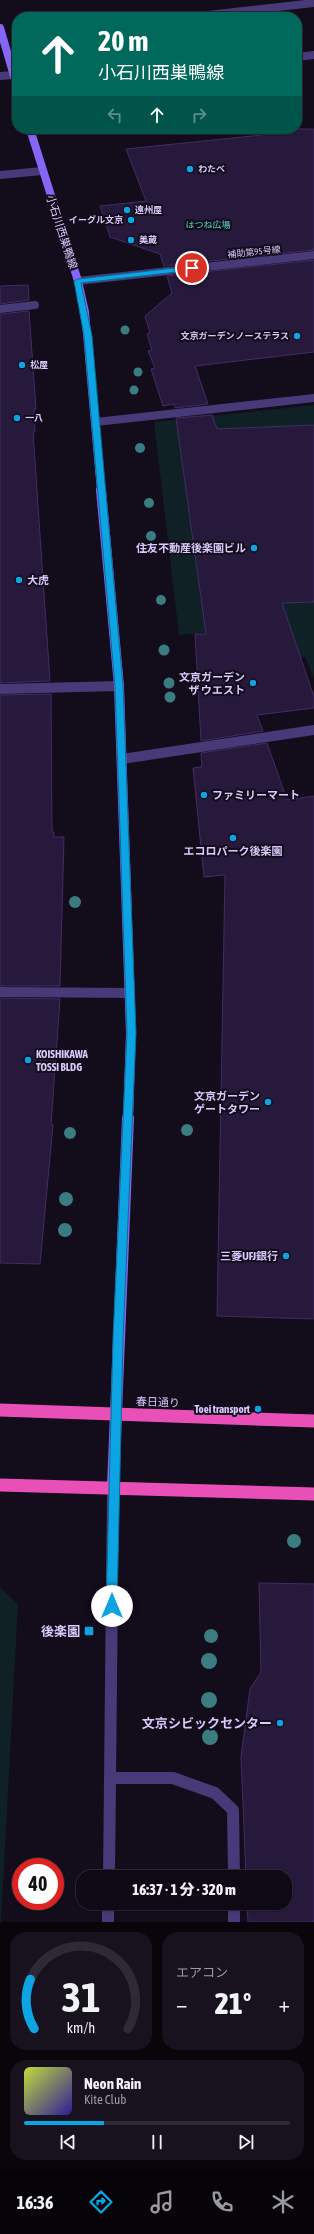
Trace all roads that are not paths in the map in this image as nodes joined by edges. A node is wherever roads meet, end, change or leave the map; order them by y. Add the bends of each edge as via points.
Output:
1 (314, 3) edge
2 (234, 12) edge
3 (0, 28) edge
4 (314, 55) edge
5 (302, 56) edge
6 (12, 67) edge
7 (12, 74) edge
8 (0, 76) edge
9 (31, 134) edge
10 (42, 171) junction
11 (0, 175) edge
12 (314, 255) edge
13 (78, 281) junction
14 (35, 305) dead end
15 (0, 309) edge
16 (314, 398) edge
17 (96, 422) junction
18 (119, 686) junction
19 (0, 689) edge
20 (314, 730) edge
21 (122, 759) junction
22 (0, 992) edge
23 (130, 993) junction
24 (0, 1410) edge
25 (115, 1414) junction
26 (314, 1421) edge
27 (0, 1485) edge
28 (113, 1487) junction
29 (314, 1494) edge
30 (111, 1778) junction
31 (109, 1870) edge
32 (234, 1870) edge
33 (108, 1910) edge
34 (234, 1910) edge
35 (108, 1922) edge
36 (234, 1922) edge

1 - 2 street
3 - 6 main road
4 - 5 street
7 - 8 street
9 - 10 main road, 小石川西巣鴨線
10 - 11 street
10 - 13 main road, 小石川西巣鴨線
12 - 13 street, 補助第95号線
13 - 17 main road, 小石川西巣鴨線 via 85,312
14 - 15 street
16 - 17 street
17 - 18 main road, 小石川西巣鴨線
18 - 19 street
18 - 21 main road, 小石川西巣鴨線
20 - 21 street
21 - 23 main road, 小石川西巣鴨線
22 - 23 street
23 - 25 main road, 小石川西巣鴨線 via 131,1033
24 - 25 highway, 春日通り
25 - 26 highway, 春日通り
25 - 28 main road, 小石川西巣鴨線
27 - 28 highway
28 - 29 highway
28 - 30 street
30 - 31 street
30 - 32 street via 173,1778 215,1793 233,1810
33 - 35 street
34 - 36 street

